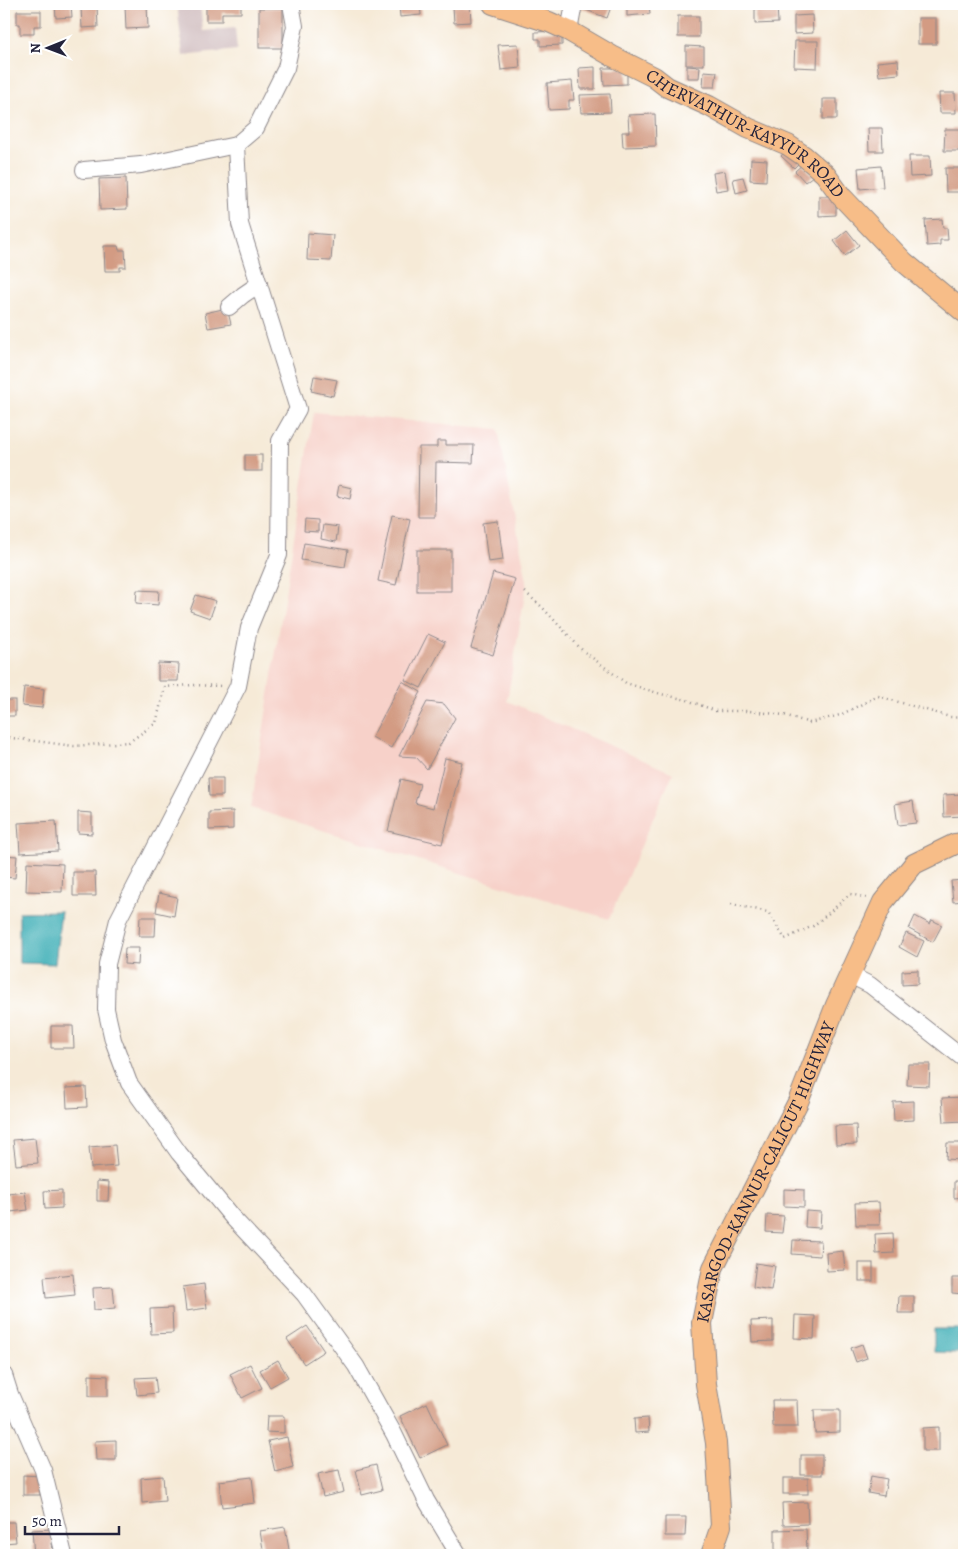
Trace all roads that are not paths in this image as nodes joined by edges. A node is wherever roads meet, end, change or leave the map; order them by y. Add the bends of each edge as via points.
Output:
1 (291, 4) edge
2 (493, 4) edge
3 (574, 4) edge
4 (569, 31) junction
5 (236, 145) junction
6 (84, 170) dead end
7 (259, 284) junction
8 (229, 307) dead end
9 (964, 312) edge
10 (964, 843) edge
11 (850, 975) junction
12 (964, 1059) edge
13 (4, 1374) edge
14 (64, 1555) edge
15 (459, 1555) edge
16 (711, 1555) edge

1 - 5 street via 295,26 286,68 256,128
2 - 4 main road, CHERVATHUR-KAYYUR ROAD
3 - 4 street
4 - 9 main road, CHERVATHUR-KAYYUR ROAD via 667,87 788,145 804,156 825,174 904,262
5 - 6 street via 141,165
5 - 7 street via 240,224
7 - 8 street
7 - 15 street via 298,409 280,441 279,555 249,628 238,686 118,920 107,964 106,1009 113,1040 129,1083 179,1154 304,1294 356,1366 426,1500
10 - 11 main road, KASARGOD-KANNUR-CALICUT HIGHWAY via 955,844 914,864 883,902
11 - 12 street via 870,985
11 - 16 main road, KASARGOD-KANNUR-CALICUT HIGHWAY via 798,1102 714,1268 702,1323 706,1384 716,1443 721,1526
13 - 14 street via 43,1470

